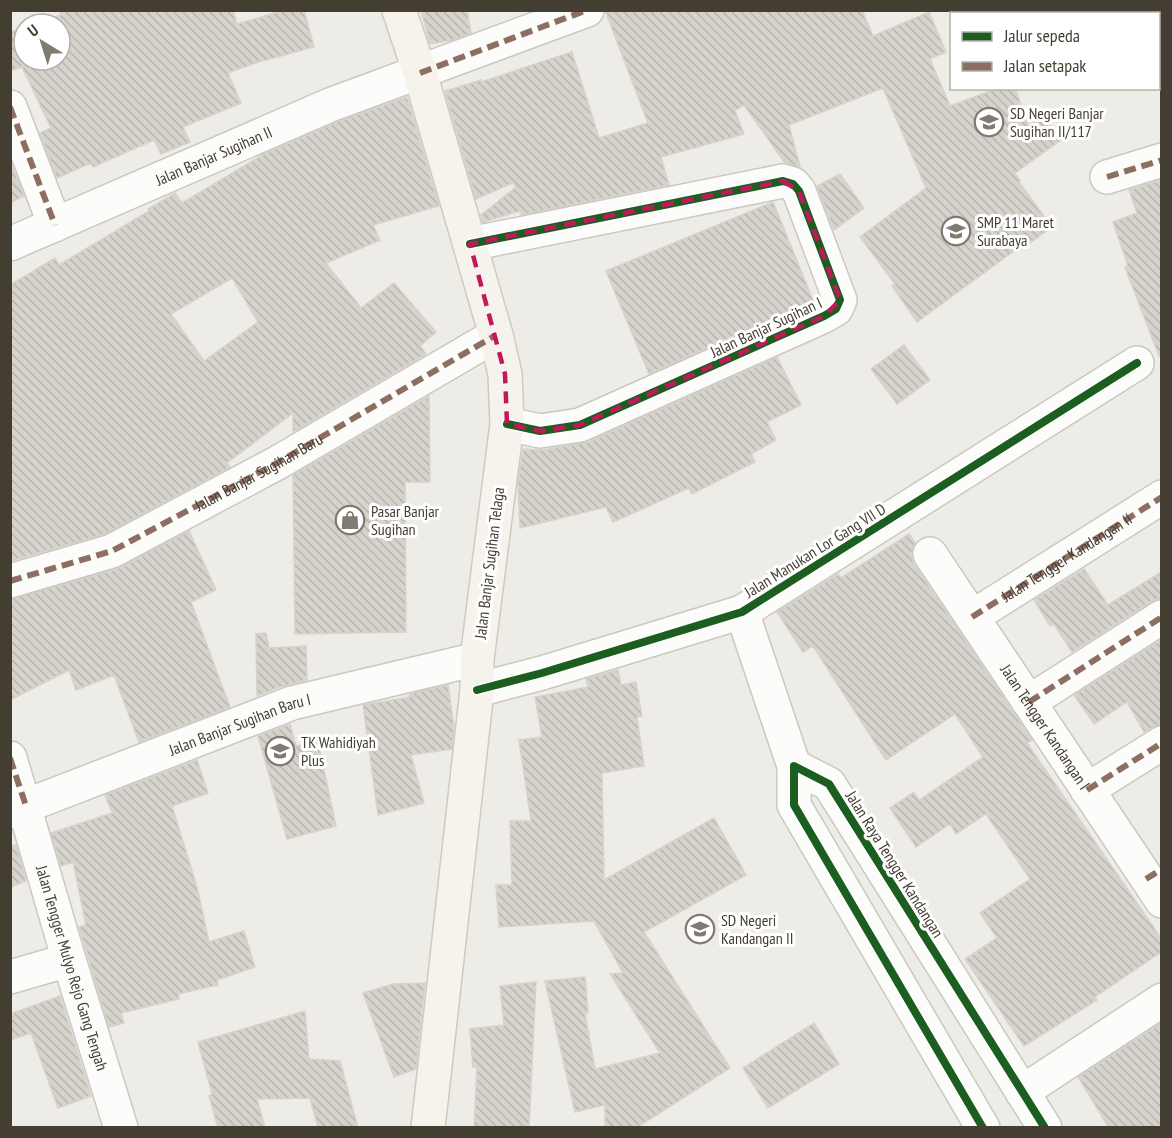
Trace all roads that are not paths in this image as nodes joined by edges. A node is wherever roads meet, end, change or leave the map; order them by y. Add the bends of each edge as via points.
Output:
1 (399, 10) edge
2 (587, 10) edge
3 (420, 73) junction
4 (10, 107) edge
5 (1161, 160) edge
6 (1107, 177) dead end
7 (55, 225) junction
8 (10, 244) edge
9 (470, 244) junction
10 (496, 335) junction
11 (1137, 363) dead end
12 (507, 424) junction
13 (1161, 497) edge
14 (930, 554) dead end
15 (10, 581) edge
16 (742, 612) junction
17 (972, 617) junction
18 (1161, 617) edge
19 (477, 675) junction
20 (1029, 702) junction
21 (1161, 744) edge
22 (10, 758) edge
23 (794, 766) junction
24 (1087, 790) junction
25 (18, 809) edge
26 (1156, 883) edge
27 (69, 960) junction
28 (10, 977) edge
29 (956, 987) junction
30 (1161, 1000) edge
31 (915, 1015) junction
32 (1022, 1092) junction
33 (121, 1128) edge
34 (428, 1128) edge
35 (983, 1128) edge
36 (1045, 1128) edge

1 - 3 main road, Jalan Banjar Sugihan Telaga
2 - 3 street
3 - 7 street, Jalan Banjar Sugihan II via 330,105
3 - 9 main road, Jalan Banjar Sugihan Telaga
4 - 7 street
5 - 6 street
7 - 8 street, Jalan Banjar Sugihan II
9 - 10 main road, Jalan Banjar Sugihan Telaga
9 - 12 street, Jalan Banjar Sugihan I via 783,181 793,184 799,192 840,300 836,309 824,316 580,425 540,431
10 - 12 main road, Jalan Banjar Sugihan Telaga via 505,374
10 - 15 street, Jalan Banjar Sugihan Baru via 277,463 112,551
11 - 16 street, Jalan Manukan Lor Gang VII D
12 - 19 main road, Jalan Banjar Sugihan Telaga
13 - 17 street, Jalan Tengger Kandangan II
14 - 17 street, Jalan Tengger Kandangan I
16 - 19 street, Jalan Manukan Lor Gang VII D via 542,673
16 - 23 street
17 - 20 street, Jalan Tengger Kandangan I
18 - 20 street
19 - 25 street, Jalan Banjar Sugihan Baru I via 292,703
19 - 34 main road, Jalan Banjar Sugihan Telaga
20 - 24 street, Jalan Tengger Kandangan I
21 - 24 street
22 - 25 street, Jalan Tengger Mulyo Rejo Gang Tengah
23 - 29 street, Jalan Raya Tengger Kandangan via 829,784
23 - 31 street via 794,805
24 - 26 street, Jalan Tengger Kandangan I
25 - 27 street, Jalan Tengger Mulyo Rejo Gang Tengah
27 - 28 street
27 - 33 street, Jalan Tengger Mulyo Rejo Gang Tengah
29 - 31 street
29 - 32 street, Jalan Raya Tengger Kandangan
30 - 32 street
31 - 35 street
32 - 36 street, Jalan Raya Tengger Kandangan

